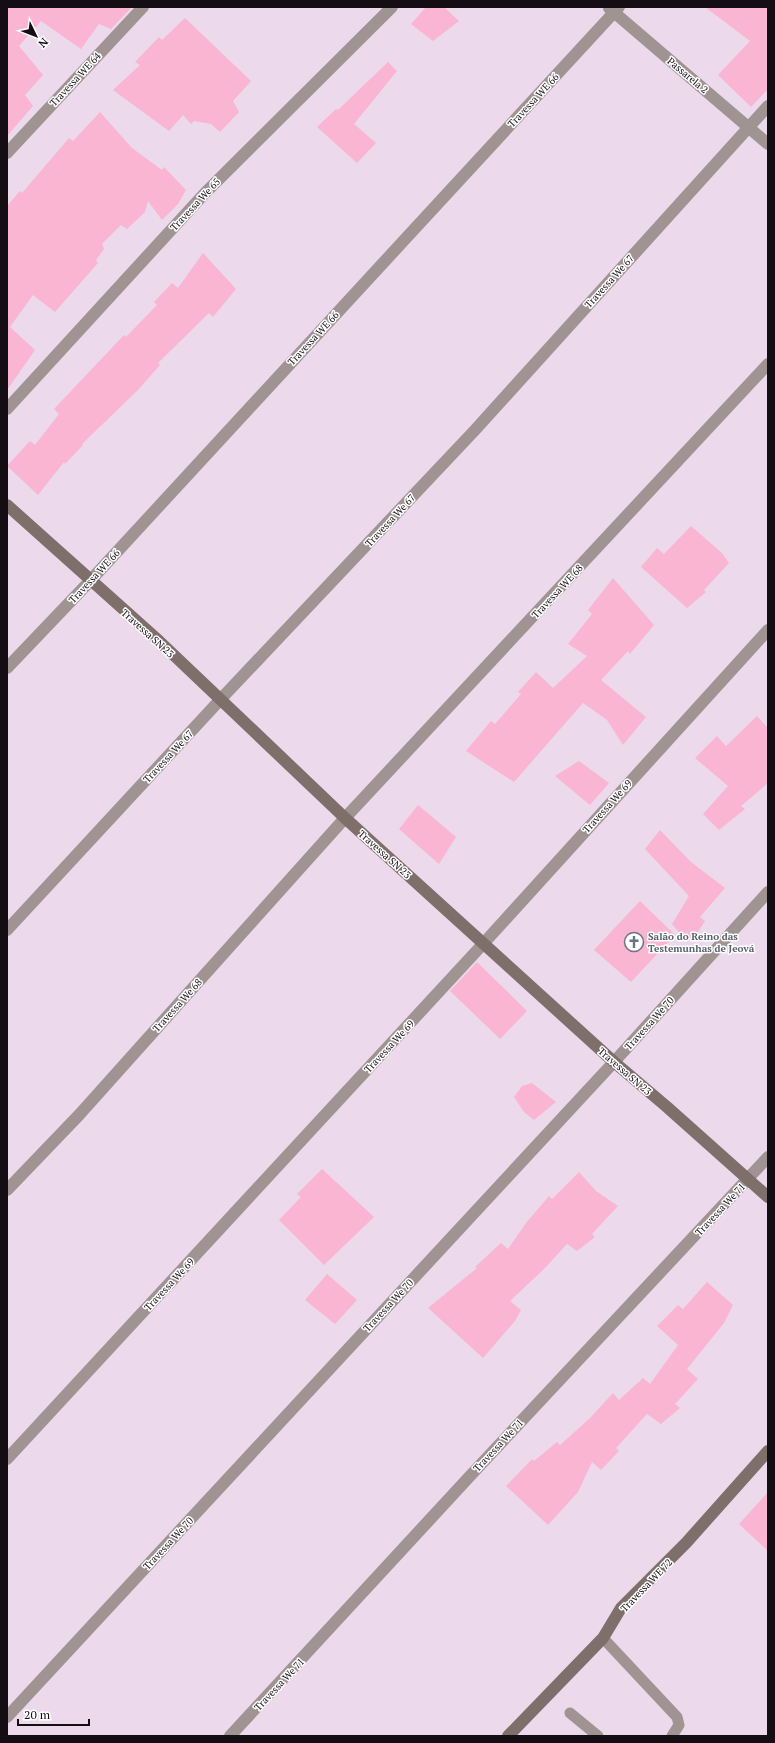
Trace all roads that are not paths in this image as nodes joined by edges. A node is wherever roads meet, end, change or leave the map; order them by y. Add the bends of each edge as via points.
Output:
1 (143, 7) edge
2 (392, 7) edge
3 (614, 9) edge
4 (768, 106) edge
5 (749, 126) junction
6 (768, 144) edge
7 (7, 153) edge
8 (768, 364) edge
9 (7, 409) edge
10 (7, 505) edge
11 (90, 581) junction
12 (768, 630) edge
13 (7, 668) edge
14 (219, 701) junction
15 (345, 818) junction
16 (768, 892) edge
17 (7, 930) edge
18 (483, 944) junction
19 (614, 1062) junction
20 (768, 1157) edge
21 (748, 1178) junction
22 (7, 1190) edge
23 (768, 1197) edge
24 (768, 1451) edge
25 (7, 1459) edge
26 (603, 1638) junction
27 (570, 1713) dead end
28 (7, 1717) edge
29 (230, 1736) edge
30 (508, 1736) edge
31 (598, 1736) edge
32 (672, 1736) edge

1 - 7 street, Travessa WE 64
2 - 9 street, Travessa We 65 via 205,193
3 - 5 street, Passarela 2
3 - 11 street, Travessa WE 66
4 - 5 street, Travessa We 67
5 - 6 street, Passarela 2
5 - 14 street, Travessa We 67 via 475,430
8 - 15 street, Travessa WE 68
10 - 11 main road, Travessa SN 23
11 - 13 street, Travessa WE 66
11 - 14 main road, Travessa SN 23 via 159,641
12 - 18 street, Travessa We 69
14 - 15 main road, Travessa SN 23 via 260,736
14 - 17 street, Travessa We 67
15 - 18 main road, Travessa SN 23
15 - 22 street, Travessa We 68 via 79,1115
16 - 19 street, Travessa We 70
18 - 19 main road, Travessa SN 23
18 - 25 street, Travessa We 69
19 - 21 main road, Travessa SN 23
19 - 28 street, Travessa We 70
20 - 21 street, Travessa We 71
21 - 23 main road, Travessa SN 23
21 - 29 street, Travessa We 71
24 - 26 main road, Travessa WE 72 via 686,1543 621,1608
26 - 30 main road, Travessa WE 72
26 - 32 lane via 677,1717 678,1725
27 - 31 lane

